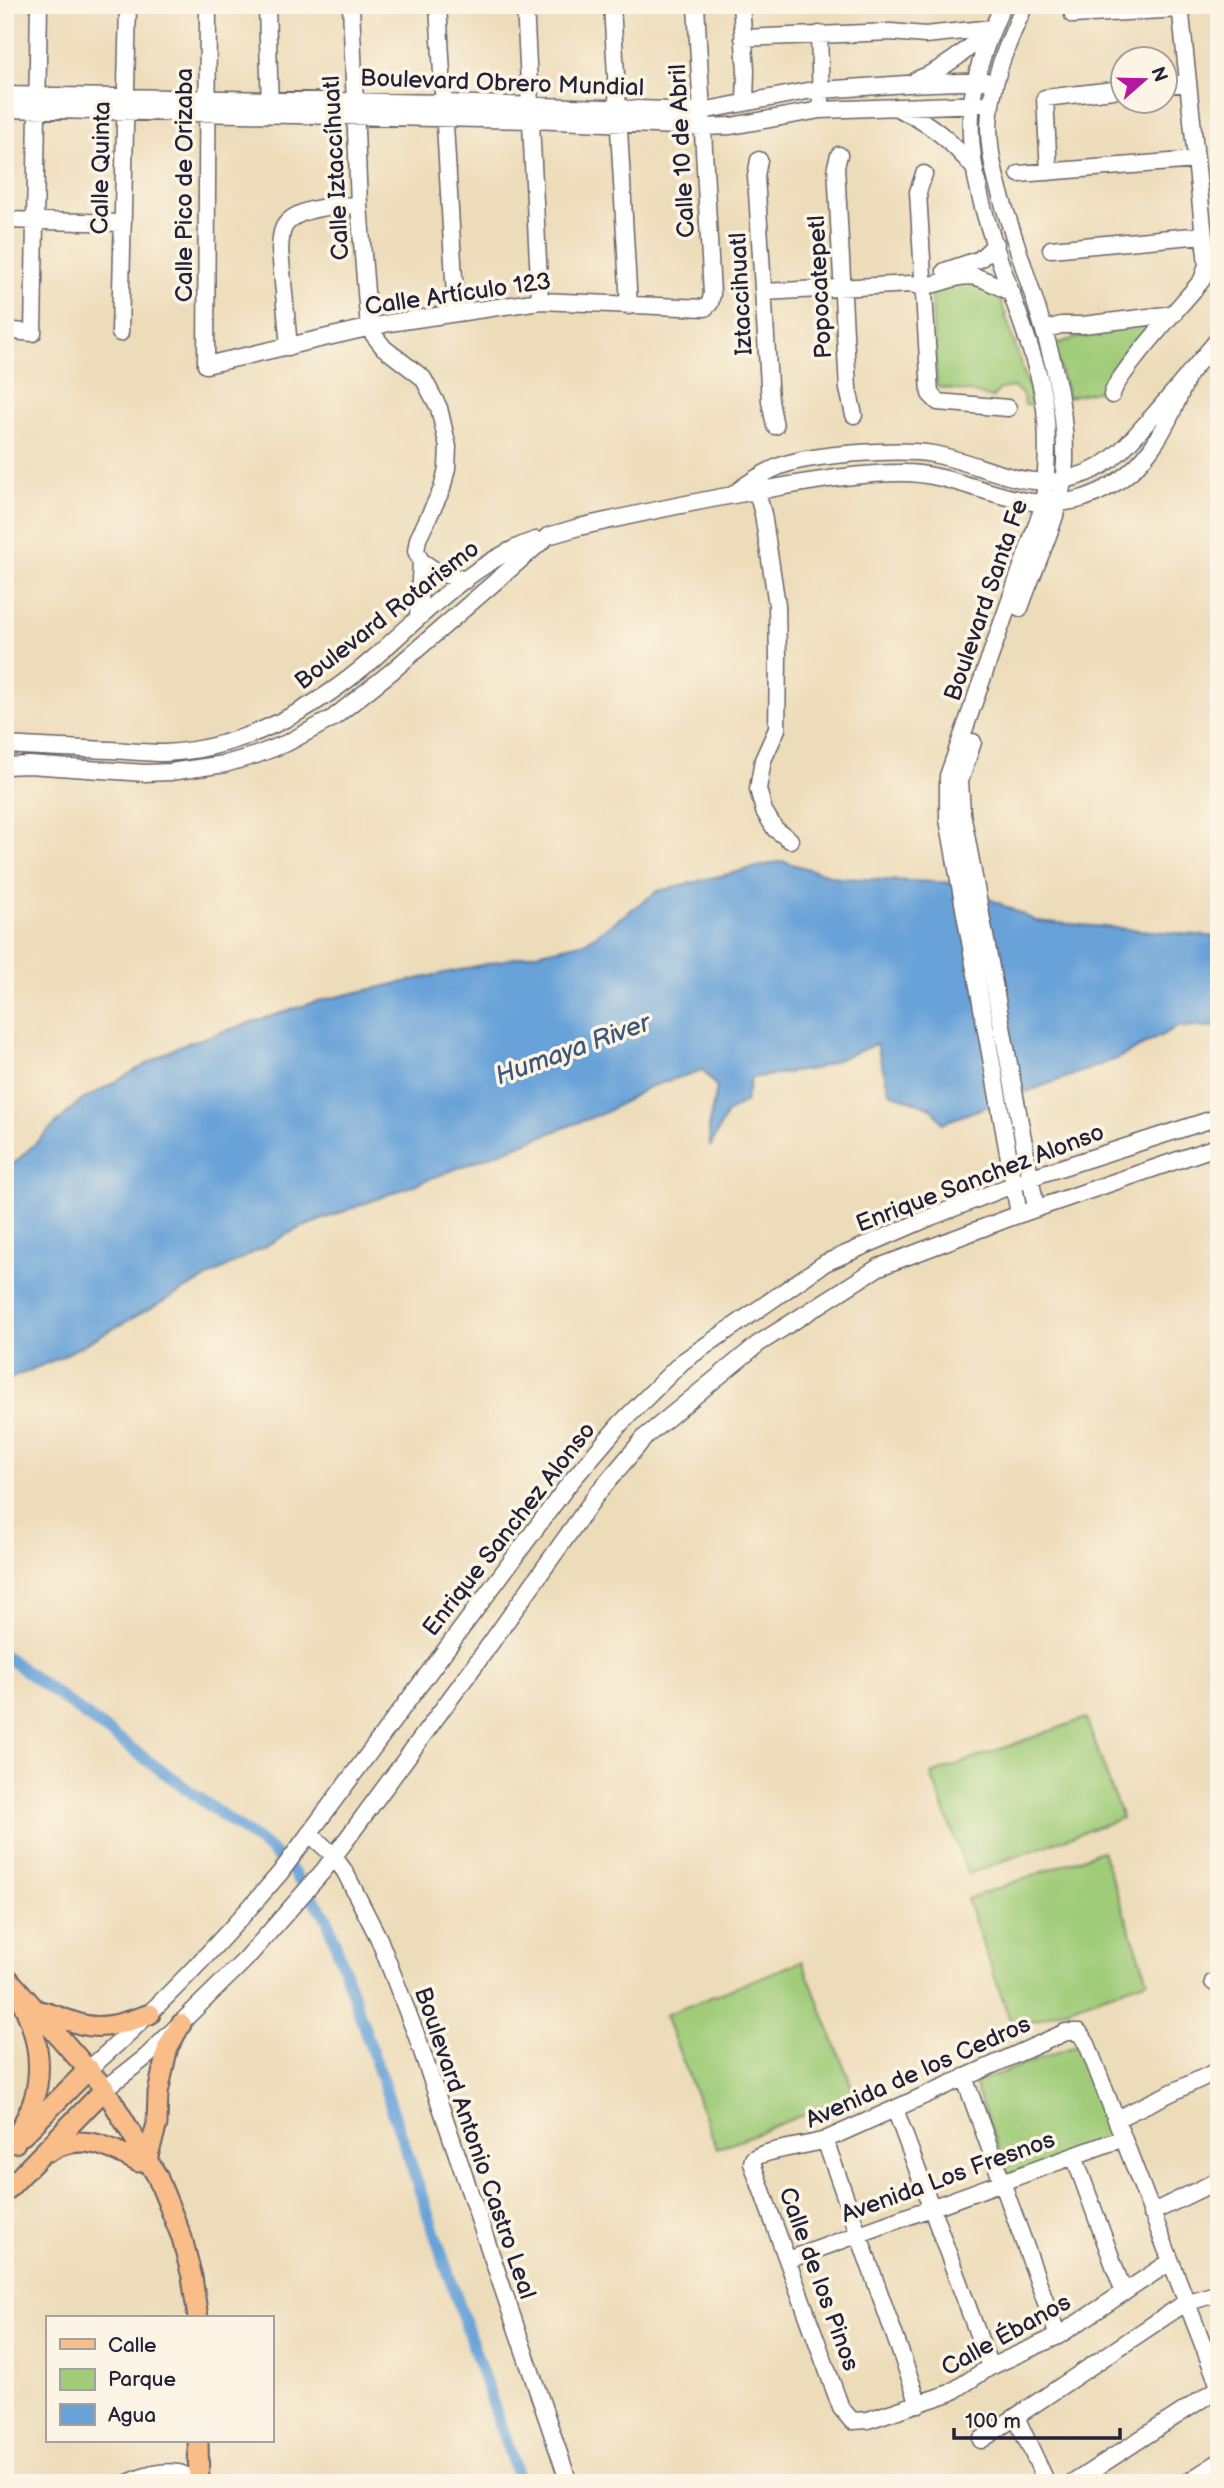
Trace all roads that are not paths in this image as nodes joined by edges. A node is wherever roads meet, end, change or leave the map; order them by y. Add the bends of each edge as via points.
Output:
1 (39, 5) edge
2 (128, 5) edge
3 (208, 5) edge
4 (267, 5) edge
5 (352, 5) edge
6 (438, 5) edge
7 (525, 5) edge
8 (612, 5) edge
9 (696, 5) edge
10 (741, 5) edge
11 (1003, 5) edge
12 (1025, 5) edge
13 (1180, 7) edge
14 (1073, 15) dead end
15 (992, 28) junction
16 (819, 34) junction
17 (743, 38) junction
18 (995, 81) junction
19 (976, 82) junction
20 (907, 83) junction
21 (1188, 83) junction
22 (1178, 84) edge
23 (822, 91) junction
24 (1108, 91) edge
25 (5, 95) edge
26 (37, 103) junction
27 (745, 103) junction
28 (125, 104) junction
29 (972, 104) junction
30 (991, 104) junction
31 (207, 106) junction
32 (895, 107) junction
33 (270, 108) junction
34 (5, 109) edge
35 (355, 109) junction
36 (820, 110) junction
37 (444, 111) junction
38 (531, 113) junction
39 (618, 116) junction
40 (703, 119) junction
41 (839, 155) dead end
42 (759, 160) dead end
43 (1196, 160) junction
44 (975, 169) junction
45 (1049, 172) junction
46 (925, 174) dead end
47 (1019, 174) dead end
48 (359, 205) junction
49 (5, 220) edge
50 (35, 220) junction
51 (123, 223) junction
52 (1011, 228) junction
53 (1203, 235) junction
54 (993, 237) junction
55 (1051, 249) dead end
56 (967, 270) junction
57 (919, 283) junction
58 (844, 288) junction
59 (764, 292) junction
60 (1012, 293) junction
61 (712, 294) joint
62 (540, 300) junction
63 (629, 306) junction
64 (456, 313) junction
65 (1174, 314) junction
66 (369, 329) junction
67 (5, 330) edge
68 (120, 333) dead end
69 (1046, 336) junction
70 (1219, 338) edge
71 (289, 347) junction
72 (1030, 348) junction
73 (206, 365) joint
74 (1189, 373) junction
75 (1112, 395) dead end
76 (1008, 408) dead end
77 (854, 415) dead end
78 (775, 426) dead end
79 (1063, 480) junction
80 (1046, 482) junction
81 (755, 485) junction
82 (1052, 504) junction
83 (548, 536) junction
84 (421, 561) junction
85 (466, 580) junction
86 (418, 618) junction
87 (5, 745) edge
88 (5, 766) edge
89 (790, 840) dead end
90 (1219, 1117) edge
91 (1219, 1146) edge
92 (1086, 1160) junction
93 (1022, 1169) junction
94 (1013, 1185) junction
95 (1096, 1188) junction
96 (1036, 1208) junction
97 (1019, 1214) junction
98 (306, 1840) junction
99 (333, 1855) junction
100 (5, 1975) edge
101 (5, 1981) edge
102 (28, 2005) junction
103 (150, 2014) junction
104 (181, 2024) junction
105 (1219, 2070) edge
106 (86, 2073) junction
107 (964, 2077) junction
108 (101, 2093) junction
109 (895, 2109) junction
110 (1115, 2119) junction
111 (1123, 2138) junction
112 (825, 2140) junction
113 (10, 2148) edge
114 (761, 2154) joint
115 (1074, 2156) junction
116 (37, 2159) junction
117 (143, 2160) junction
118 (1219, 2180) edge
119 (1002, 2181) junction
120 (5, 2192) edge
121 (931, 2207) junction
122 (1151, 2213) junction
123 (859, 2233) junction
124 (788, 2260) junction
125 (1170, 2262) junction
126 (1124, 2293) junction
127 (1219, 2293) edge
128 (1185, 2303) junction
129 (189, 2316) edge
130 (198, 2316) edge
131 (1058, 2336) junction
132 (990, 2367) junction
133 (1219, 2387) edge
134 (919, 2404) junction
135 (1016, 2417) junction
136 (852, 2421) joint
137 (981, 2440) dead end
138 (198, 2442) edge
139 (208, 2442) edge
140 (204, 2462) junction
141 (1219, 2462) edge
142 (179, 2473) junction
143 (128, 2483) edge
144 (199, 2483) edge
145 (209, 2483) edge
146 (569, 2483) edge
147 (1047, 2483) edge
148 (1073, 2483) edge
149 (1186, 2483) edge

1 - 26 street
2 - 28 street, Calle Quinta
3 - 31 street, Calle Pico de Orizaba
4 - 33 street
5 - 35 street, Calle Iztaccíhuatl
6 - 37 street
7 - 38 street
8 - 39 street
9 - 40 street, Calle 10 de Abril
10 - 17 street
11 - 15 street, Boulevard Santa Fe
12 - 18 street, Boulevard Santa Fe
13 - 14 street
13 - 21 street
15 - 16 street via 925,35
15 - 19 street, Boulevard Santa Fe
15 - 20 street via 933,73
16 - 17 street
16 - 23 street
17 - 27 street
18 - 19 street, Boulevard Obrero Mundial
18 - 30 street, Boulevard Santa Fe
19 - 20 street, Boulevard Obrero Mundial
19 - 29 street, Boulevard Santa Fe
20 - 23 street, Boulevard Obrero Mundial
21 - 22 street
21 - 43 street
23 - 27 street, Boulevard Obrero Mundial
23 - 36 street
24 - 45 street via 1045,98
25 - 26 street, Boulevard Obrero Mundial
26 - 28 street, Boulevard Obrero Mundial
26 - 34 street, Boulevard Obrero Mundial
26 - 50 street
27 - 40 street, Boulevard Obrero Mundial
28 - 31 street, Boulevard Obrero Mundial
28 - 51 street, Calle Quinta
29 - 30 street, Boulevard Obrero Mundial
29 - 32 street, Boulevard Obrero Mundial
29 - 44 street, Boulevard Santa Fe
30 - 52 street, Boulevard Santa Fe via 991,161
31 - 33 street, Boulevard Obrero Mundial
31 - 73 street, Calle Pico de Orizaba
32 - 36 street, Boulevard Obrero Mundial
32 - 44 street via 938,130
33 - 35 street, Boulevard Obrero Mundial
35 - 37 street, Boulevard Obrero Mundial
35 - 48 street, Calle Iztaccíhuatl
36 - 40 street, Boulevard Obrero Mundial via 731,126
37 - 38 street, Boulevard Obrero Mundial
37 - 64 street
38 - 39 street, Boulevard Obrero Mundial
38 - 62 street
39 - 40 street, Boulevard Obrero Mundial
39 - 63 street
40 - 61 street, Calle 10 de Abril
41 - 58 street, Popocatepetl
42 - 59 street, Iztaccihuatl via 756,176
43 - 45 street
43 - 53 street
44 - 54 street, Boulevard Santa Fe
45 - 47 street
46 - 57 street via 918,192
48 - 66 street, Calle Iztaccíhuatl
48 - 71 street via 318,209 285,225 280,250
49 - 50 street
50 - 51 street
50 - 67 street via 33,333
51 - 68 street, Calle Quinta
52 - 54 street
52 - 69 street, Boulevard Santa Fe
53 - 55 street
53 - 65 street via 1207,265 1202,280
54 - 56 street
54 - 60 street, Boulevard Santa Fe
56 - 57 street via 957,279
56 - 60 street
57 - 58 street
57 - 76 street via 933,399
58 - 59 street
58 - 77 street, Popocatepetl via 848,389
59 - 78 street, Iztaccihuatl
60 - 72 street, Boulevard Santa Fe
61 - 63 street, Calle Artículo 123 via 705,307
62 - 63 street, Calle Artículo 123
62 - 64 street, Calle Artículo 123
64 - 66 street, Calle Artículo 123
65 - 69 street via 1083,325 1064,336
65 - 75 street via 1113,387
66 - 71 street, Calle Artículo 123
66 - 84 street via 384,348 423,378 445,426 447,468 418,539 416,551
69 - 72 street
69 - 79 street, Boulevard Santa Fe via 1063,406
70 - 74 street
71 - 73 street, Calle Artículo 123
72 - 80 street, Boulevard Santa Fe via 1043,399
74 - 79 street via 1112,459
74 - 82 street via 1158,442 1128,475 1094,494
79 - 80 street
79 - 82 street, Boulevard Santa Fe
80 - 81 street via 1018,480 929,454 882,452 783,465
80 - 82 street, Boulevard Santa Fe
81 - 82 street via 907,473 947,479 1001,497
81 - 83 street, Boulevard Rotarismo
81 - 89 street via 777,605 778,659 777,729 763,760 758,789 775,829
82 - 93 street, Boulevard Santa Fe via 960,781 981,961
83 - 85 street, Boulevard Rotarismo via 502,554
83 - 88 street via 435,636 332,718 287,743 225,764 170,772
84 - 85 street via 439,573
84 - 86 street
85 - 86 street, Boulevard Rotarismo
86 - 87 street, Boulevard Rotarismo via 315,703 242,737 164,752
90 - 92 street, Enrique Sanchez Alonso
91 - 95 street, Enrique Sanchez Alonso
92 - 93 street, Enrique Sanchez Alonso
92 - 95 street
93 - 94 street, Enrique Sanchez Alonso
93 - 96 street, Boulevard Santa Fe
94 - 97 street
94 - 98 street, Enrique Sanchez Alonso via 825,1263 682,1362 568,1485
95 - 96 street, Enrique Sanchez Alonso
96 - 97 street, Enrique Sanchez Alonso
97 - 99 street, Enrique Sanchez Alonso via 879,1267 758,1344 646,1436 597,1494
98 - 99 street, Boulevard Antonio Castro Leal
98 - 103 street, Enrique Sanchez Alonso via 243,1916
99 - 104 street, Enrique Sanchez Alonso via 245,1960
99 - 146 street, Boulevard Antonio Castro Leal via 369,1915 411,2022
100 - 102 main road
101 - 102 main road
102 - 103 main road via 85,2025 115,2025
102 - 106 main road
102 - 113 main road via 39,2071 33,2103
103 - 106 street, Enrique Sanchez Alonso
104 - 108 street, Enrique Sanchez Alonso
104 - 117 main road via 164,2060 157,2124
105 - 110 street
106 - 108 main road
106 - 113 main road
107 - 109 street, Avenida de los Cedros
107 - 110 street, Avenida de los Cedros via 1066,2032 1079,2032
107 - 119 street
108 - 116 main road
108 - 117 main road
109 - 112 street, Avenida de los Cedros
109 - 121 street
110 - 111 street
111 - 115 street, Avenida Los Fresnos
111 - 122 street
112 - 114 street, Avenida de los Cedros
112 - 123 street
114 - 124 street, Calle de los Pinos via 752,2163
115 - 119 street, Avenida Los Fresnos
115 - 126 street
116 - 117 main road via 58,2146 84,2141
116 - 120 main road
117 - 129 main road via 166,2221
117 - 130 main road via 167,2198 182,2238
118 - 122 street
119 - 121 street, Avenida Los Fresnos
119 - 131 street
121 - 123 street, Avenida Los Fresnos
121 - 132 street
122 - 125 street
123 - 124 street, Avenida Los Fresnos
123 - 134 street
124 - 136 street, Calle de los Pinos via 841,2408
125 - 126 street, Calle Ébanos
125 - 128 street
126 - 131 street, Calle Ébanos
127 - 128 street
128 - 133 street
128 - 135 street
131 - 132 street, Calle Ébanos
132 - 134 street, Calle Ébanos via 950,2393
133 - 148 street
134 - 136 street, Calle Ébanos
135 - 137 street
135 - 147 street
138 - 140 main road
139 - 140 main road
140 - 142 street
140 - 144 main road
140 - 145 main road
141 - 149 street
142 - 143 street via 154,2474
142 - 144 street

